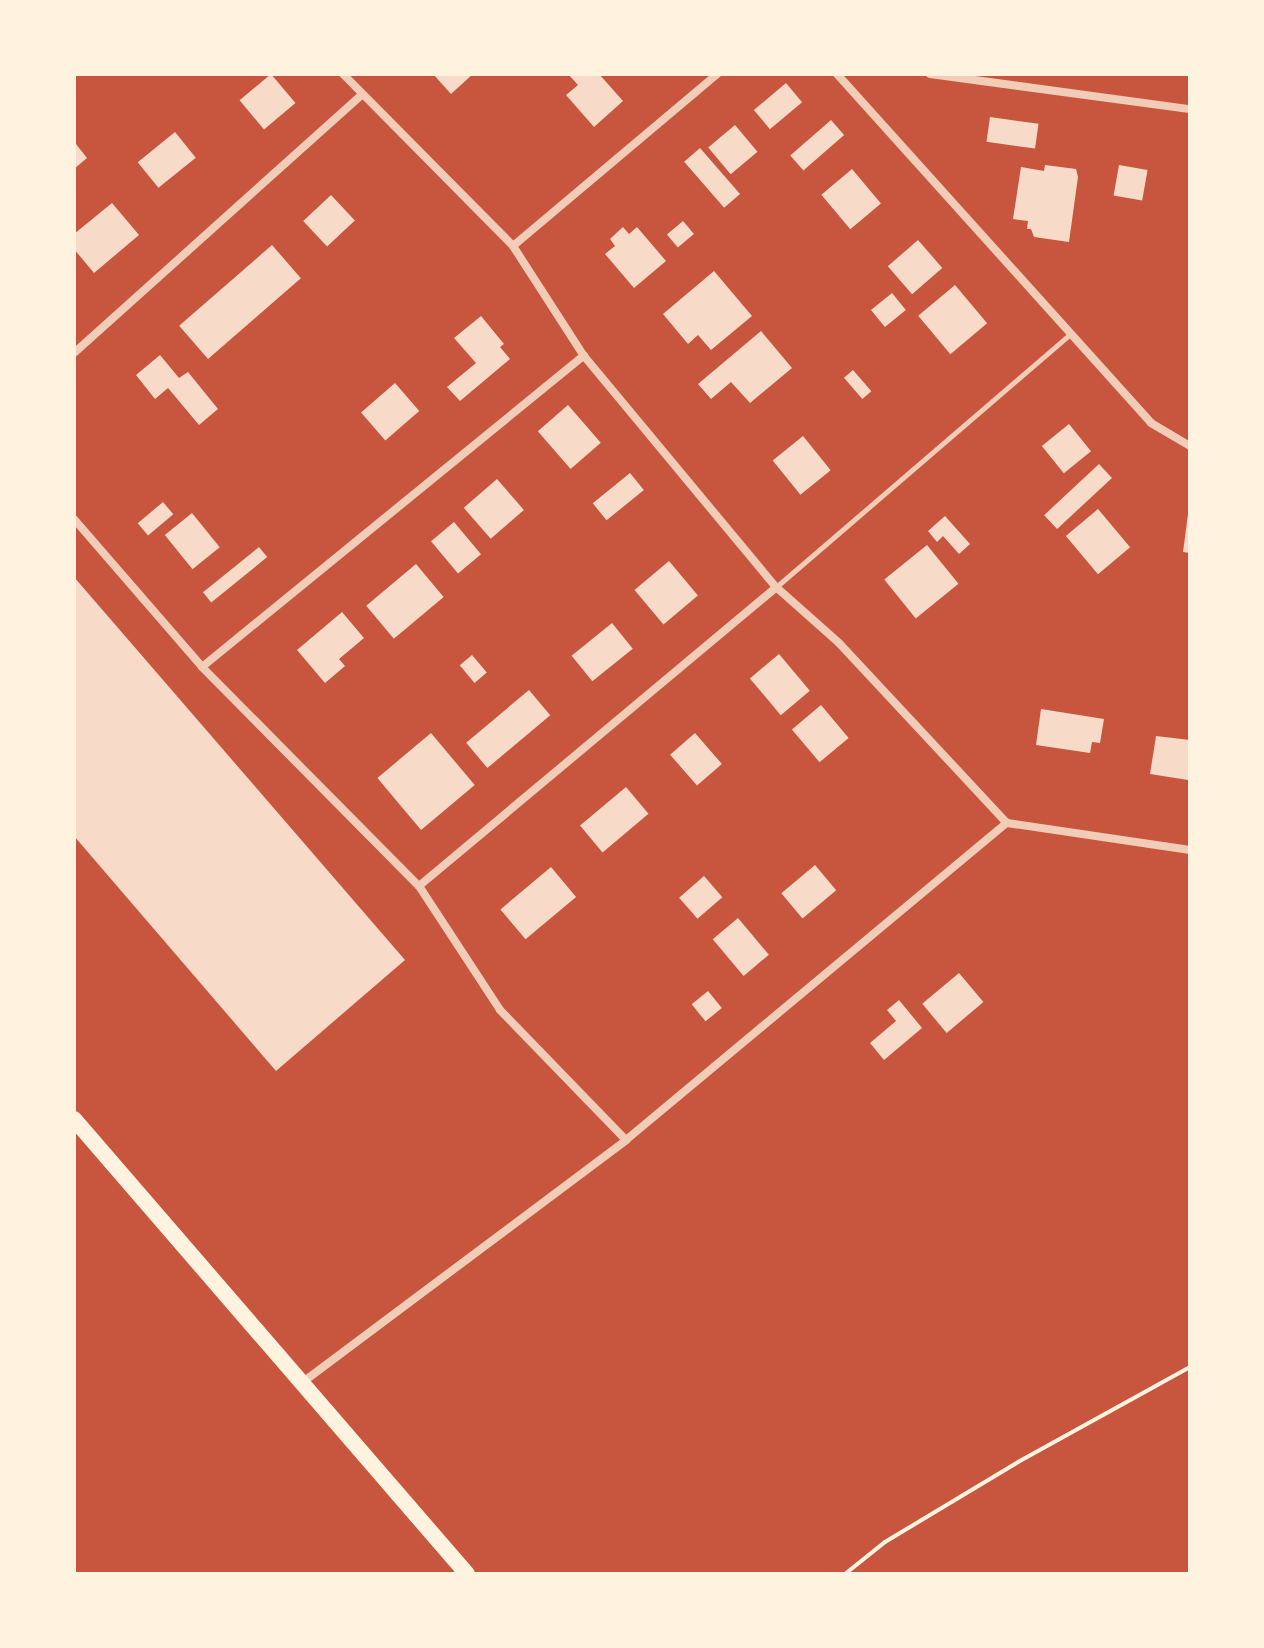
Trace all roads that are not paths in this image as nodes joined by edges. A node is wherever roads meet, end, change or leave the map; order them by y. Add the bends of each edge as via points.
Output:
1 (343, 74) edge
2 (717, 74) edge
3 (837, 74) edge
4 (930, 74) edge
5 (362, 95) junction
6 (1190, 109) edge
7 (513, 246) junction
8 (1071, 333) junction
9 (74, 353) edge
10 (584, 356) junction
11 (1190, 446) edge
12 (74, 519) edge
13 (776, 587) junction
14 (202, 667) junction
15 (1007, 823) junction
16 (1190, 850) edge
17 (419, 886) junction
18 (74, 1119) edge
19 (626, 1140) junction
20 (303, 1382) junction
21 (467, 1574) edge

1 - 5 street
2 - 7 street
3 - 8 street
4 - 6 street
5 - 7 street
5 - 9 street
7 - 10 street
8 - 11 street via 1151,423
8 - 13 lane
10 - 13 street
10 - 14 street
12 - 14 street
13 - 15 street via 839,643
13 - 17 street
14 - 17 street
15 - 16 street
15 - 19 street
17 - 19 street via 500,1010
18 - 20 main road
19 - 20 street
20 - 21 main road

